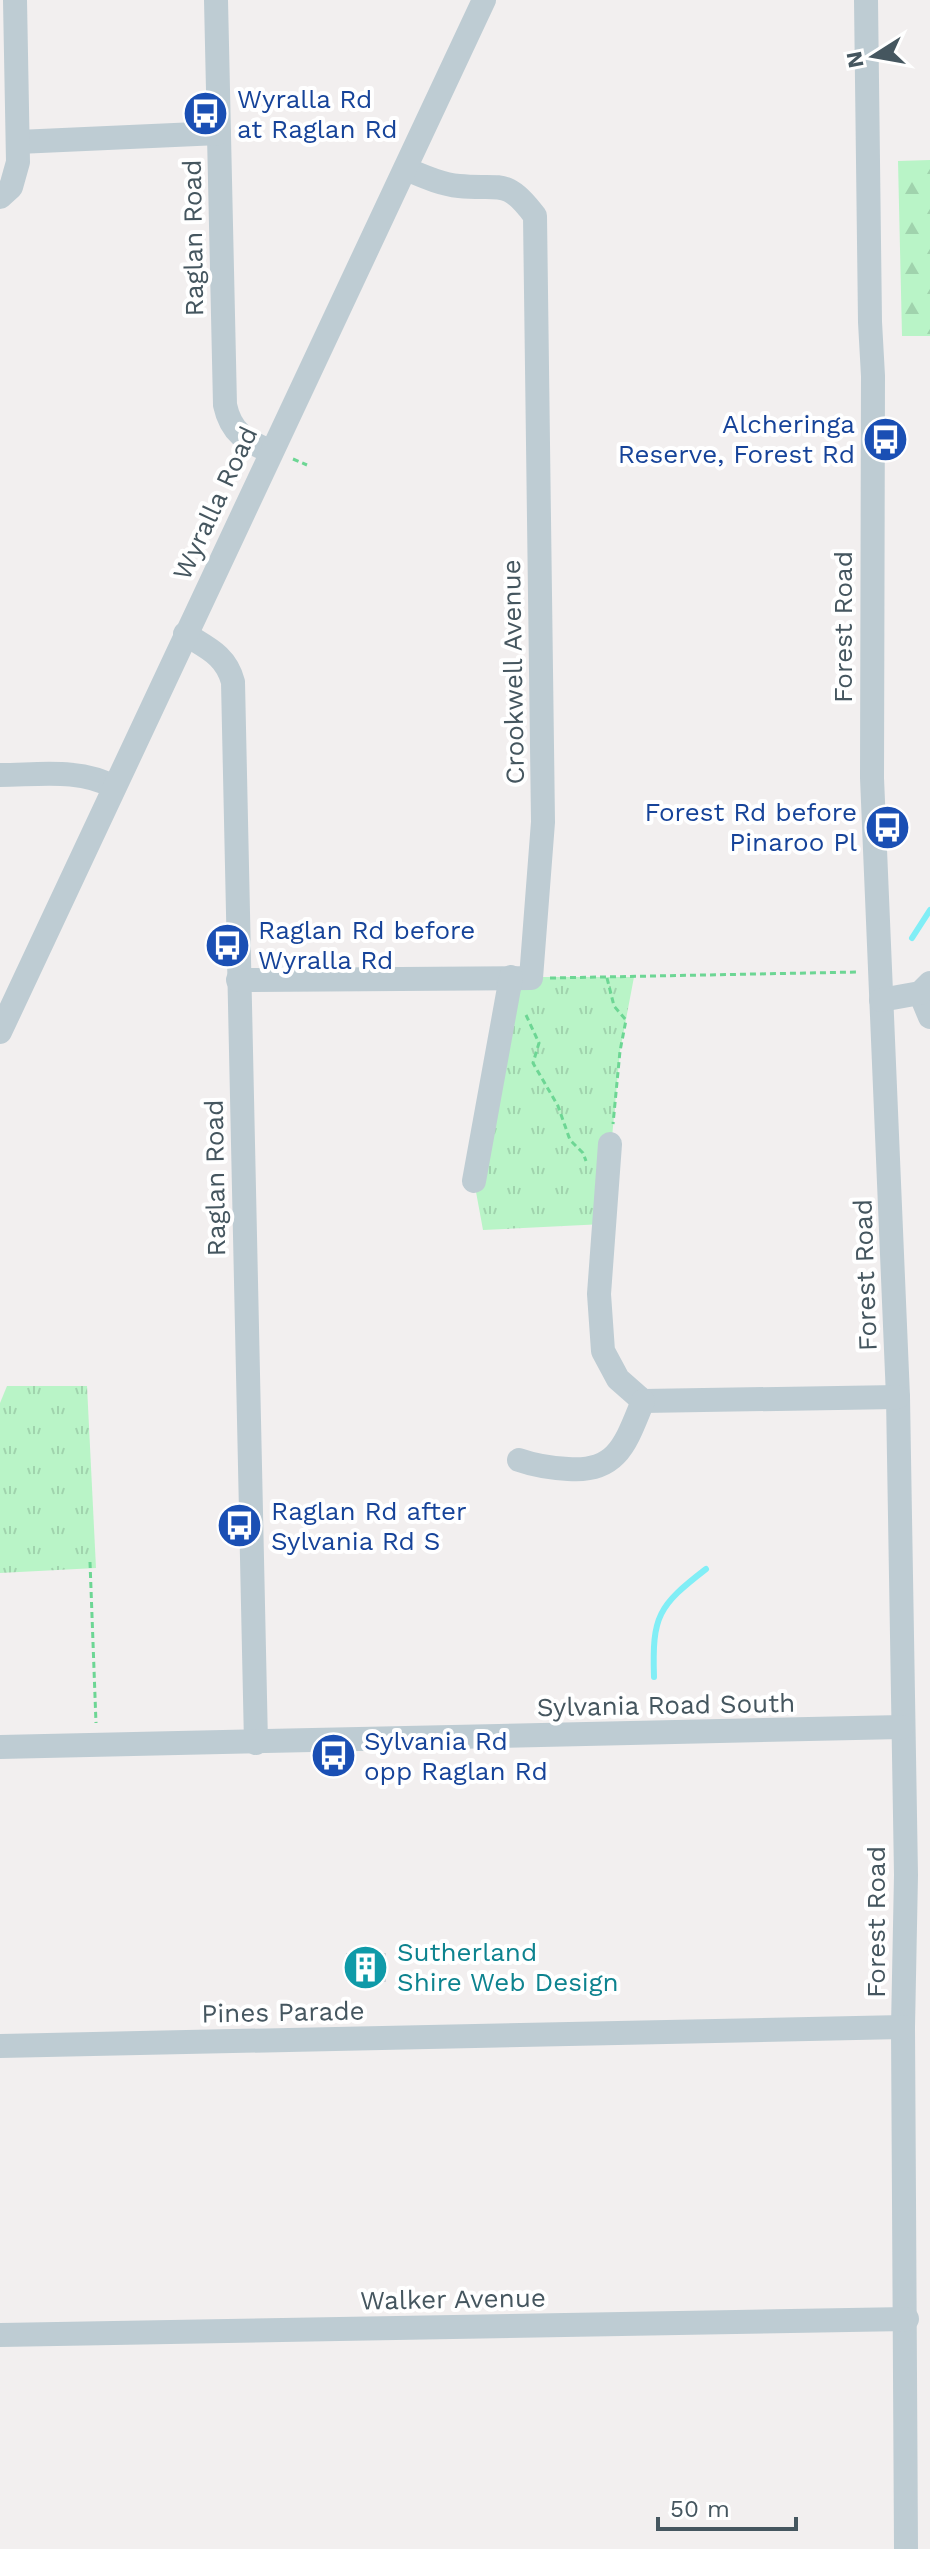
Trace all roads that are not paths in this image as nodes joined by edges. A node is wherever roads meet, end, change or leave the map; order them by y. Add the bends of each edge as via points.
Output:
1 (15, 0) edge
2 (216, 0) edge
3 (484, 0) edge
4 (866, 0) edge
5 (219, 133) junction
6 (18, 142) junction
7 (406, 169) junction
8 (0, 197) edge
9 (270, 451) junction
10 (185, 634) junction
11 (0, 775) edge
12 (114, 787) junction
13 (521, 977) junction
14 (238, 980) junction
15 (925, 988) edge
16 (881, 1000) junction
17 (930, 1017) edge
18 (0, 1032) edge
19 (610, 1144) road end
20 (474, 1181) dead end
21 (898, 1397) junction
22 (643, 1401) junction
23 (519, 1460) dead end
24 (902, 1727) junction
25 (256, 1743) junction
26 (0, 1747) edge
27 (918, 1875) edge
28 (903, 2027) junction
29 (0, 2046) edge
30 (907, 2319) junction
31 (0, 2335) edge
32 (906, 2549) edge

1 - 6 street
2 - 5 street, Raglan Road
3 - 7 street, Wyralla Road
4 - 16 street, Forest Road via 873,376 872,778
5 - 6 street
5 - 9 street, Raglan Road via 225,405 236,432
6 - 8 street via 11,187
7 - 9 street, Wyralla Road
7 - 13 street, Crookwell Avenue via 460,186 496,186 519,195 535,216 543,822
9 - 10 street, Wyralla Road
10 - 12 street, Wyralla Road
10 - 14 street, Raglan Road via 219,656 230,667 233,682
11 - 12 street via 80,775
12 - 18 street, Wyralla Road
13 - 14 street
13 - 20 street, Crookwell Avenue
14 - 25 street, Raglan Road
15 - 16 street
15 - 17 street
16 - 21 street, Forest Road
19 - 22 street via 599,1294 603,1351 618,1379
21 - 22 street
21 - 24 street, Forest Road
22 - 23 street via 611,1460 599,1468 586,1471
24 - 25 street, Sylvania Road South
24 - 27 street, Forest Road
25 - 26 street, Sylvania Road South
27 - 28 street, Forest Road
28 - 29 street, Pines Parade
28 - 30 street, Forest Road
30 - 31 street, Walker Avenue
30 - 32 street, Forest Road

